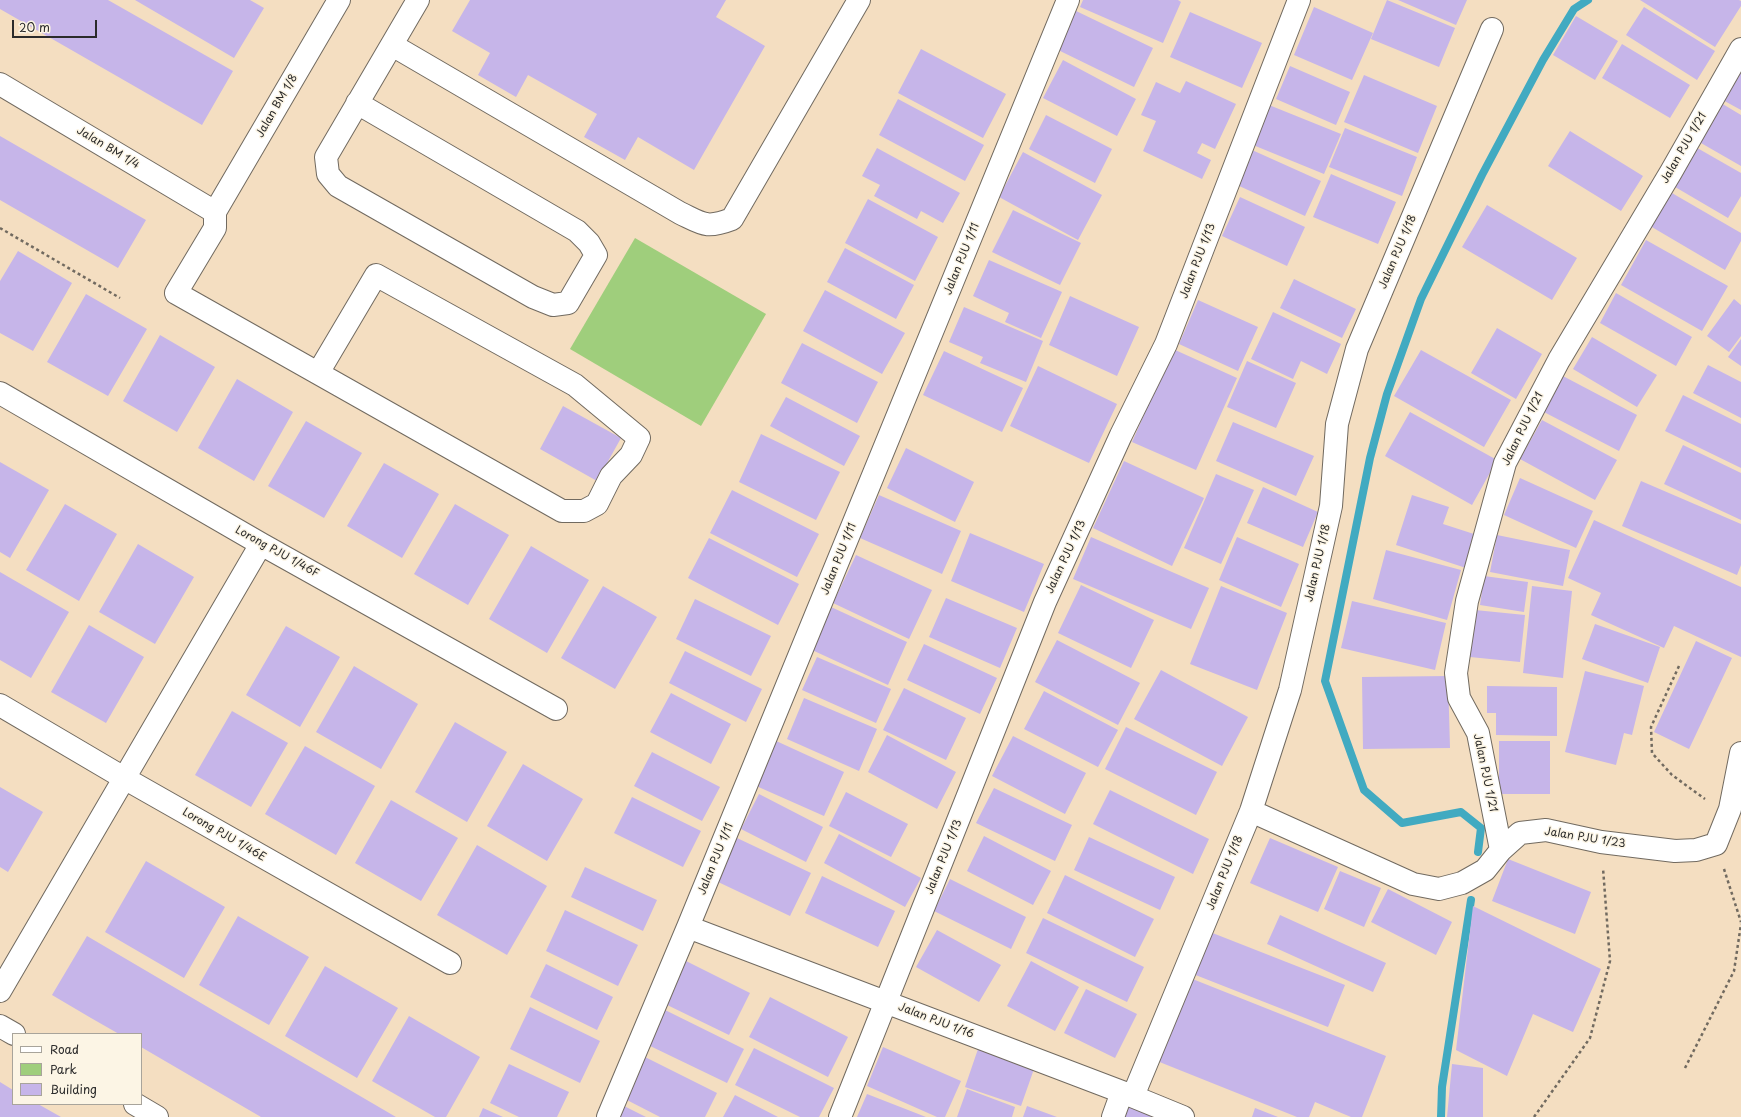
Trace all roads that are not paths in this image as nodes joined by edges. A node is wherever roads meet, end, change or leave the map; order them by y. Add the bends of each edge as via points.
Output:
1 (339, 0) edge
2 (418, 0) edge
3 (859, 0) edge
4 (1068, 0) edge
5 (1299, 0) edge
6 (1492, 29) dead end
7 (392, 45) junction
8 (1741, 49) edge
9 (0, 84) edge
10 (357, 103) junction
11 (215, 212) junction
12 (318, 373) junction
13 (0, 393) edge
14 (261, 544) junction
15 (0, 705) edge
16 (556, 709) dead end
17 (1741, 753) edge
18 (124, 778) junction
19 (1251, 811) junction
20 (1500, 850) junction
21 (688, 927) junction
22 (450, 963) dead end
23 (0, 991) edge
24 (887, 1002) junction
25 (0, 1026) edge
26 (12, 1033) edge
27 (1128, 1094) junction
28 (136, 1105) edge
29 (157, 1117) edge
30 (608, 1117) edge
31 (840, 1117) edge
32 (1113, 1117) edge
33 (1183, 1117) edge

1 - 11 street, Jalan BM 1/8
2 - 7 street
3 - 7 street via 732,219 717,225 704,224 680,213
4 - 21 street, Jalan PJU 1/11
5 - 24 street, Jalan PJU 1/13 via 1166,344 1045,602
6 - 19 street, Jalan PJU 1/18 via 1357,349 1337,424 1331,506 1290,690
7 - 10 street
8 - 20 street, Jalan PJU 1/21 via 1671,172 1558,360 1505,463 1467,601 1456,673 1459,698 1478,733
9 - 11 street, Jalan BM 1/4
10 - 10 street via 577,232 589,243 596,255 568,303 553,305 533,297 338,186 328,174 326,157
11 - 12 street via 215,228 176,293
12 - 12 street via 376,274 575,385 639,438 631,455 611,476 597,504 584,511 562,511
13 - 14 street, Lorong PJU 1/46F
14 - 16 street, Lorong PJU 1/46F
14 - 18 street
15 - 18 street, Lorong PJU 1/46E
17 - 20 street, Jalan PJU 1/23 via 1730,809 1716,844 1696,850 1675,851 1601,842 1546,830 1520,833
18 - 22 street, Lorong PJU 1/46E
18 - 23 street
19 - 20 street, Jalan PJU 1/23 via 1413,884 1439,889 1462,883 1485,870
19 - 27 street, Jalan PJU 1/18
21 - 24 street, Jalan PJU 1/16
21 - 30 street, Jalan PJU 1/11
24 - 27 street, Jalan PJU 1/16
24 - 31 street, Jalan PJU 1/13
25 - 26 street
27 - 32 street, Jalan PJU 1/18
27 - 33 street, Jalan PJU 1/16
28 - 29 street

